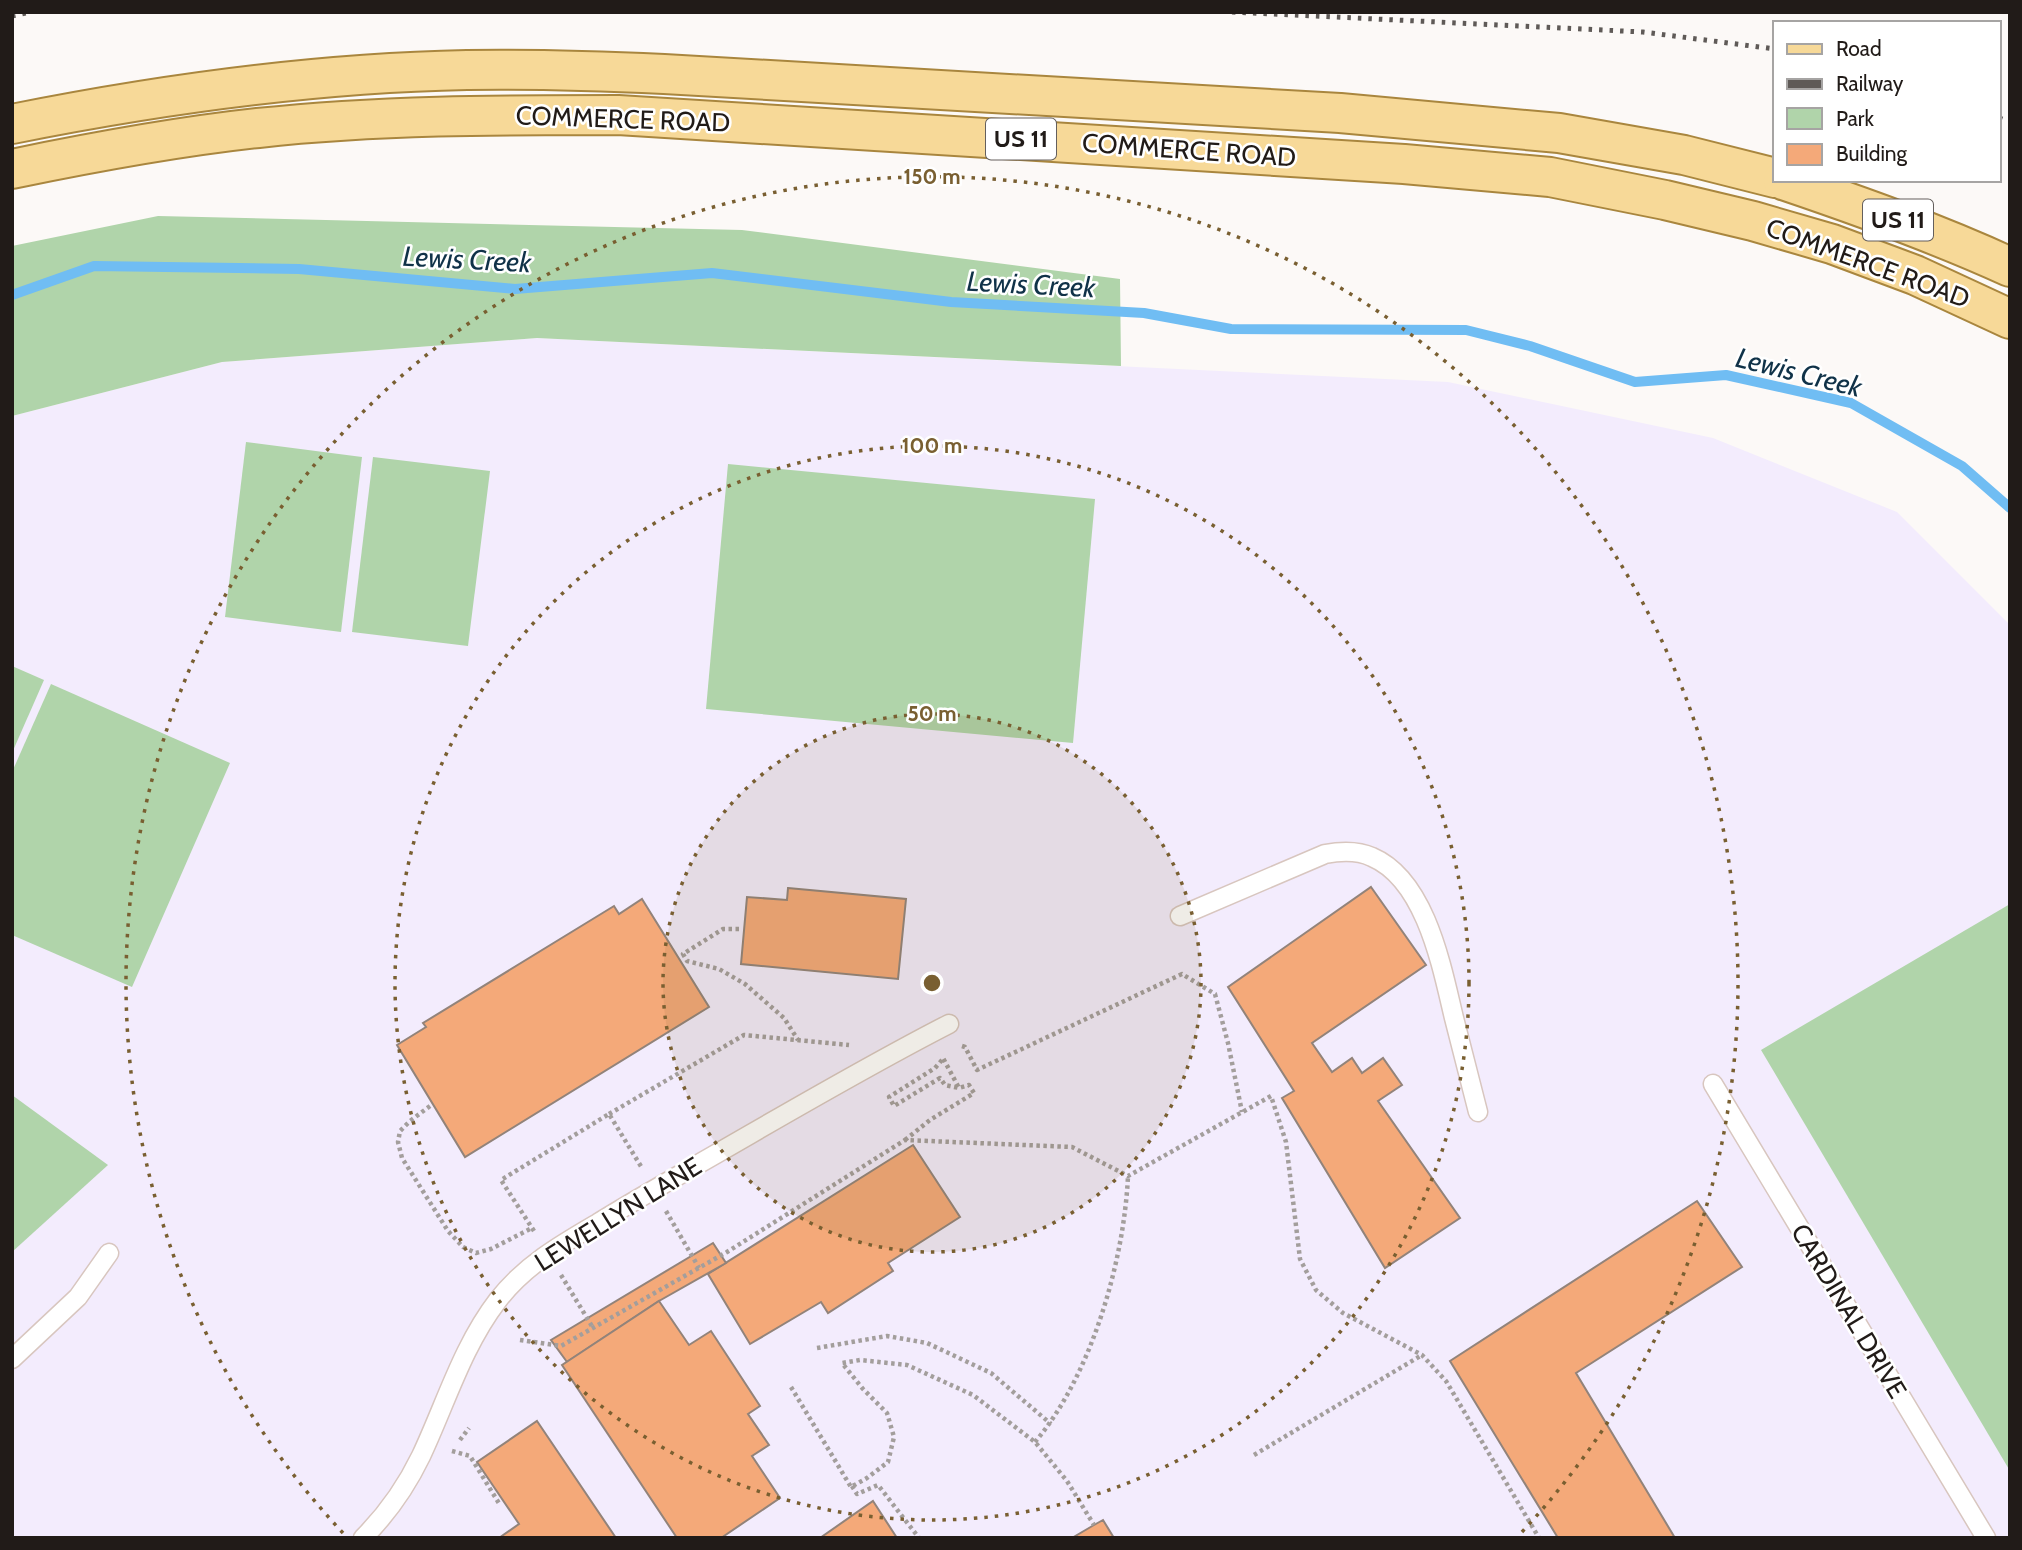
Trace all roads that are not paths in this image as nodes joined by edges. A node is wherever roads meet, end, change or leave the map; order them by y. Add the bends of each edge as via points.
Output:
1 (12, 124) edge
2 (1559, 133) junction
3 (12, 169) edge
4 (1550, 177) junction
5 (1773, 177) edge
6 (1789, 182) edge
7 (2010, 267) edge
8 (2010, 319) edge
9 (1180, 916) dead end
10 (949, 1024) dead end
11 (1713, 1084) dead end
12 (1478, 1112) dead end
13 (108, 1254) dead end
14 (12, 1359) edge
15 (363, 1538) edge
16 (1986, 1538) edge

1 - 2 main road, COMMERCE ROAD / US 11 via 209,90 328,77 568,70 1327,113
2 - 4 lane
2 - 5 main road, COMMERCE ROAD / US 11 via 1684,155
3 - 4 main road, COMMERCE ROAD / US 11 via 165,140 259,128 449,116 618,115
4 - 8 main road, COMMERCE ROAD / US 11 via 1753,220 1832,244 1915,275
6 - 7 main road, COMMERCE ROAD / US 11 via 1877,212
9 - 12 lane via 1325,854 1342,851 1373,857 1409,890 1431,932
10 - 15 lane, LEWELLYN LANE via 654,1189 548,1253 519,1277 499,1298 462,1359 404,1488
11 - 16 lane, CARDINAL DRIVE
13 - 14 lane via 78,1297

